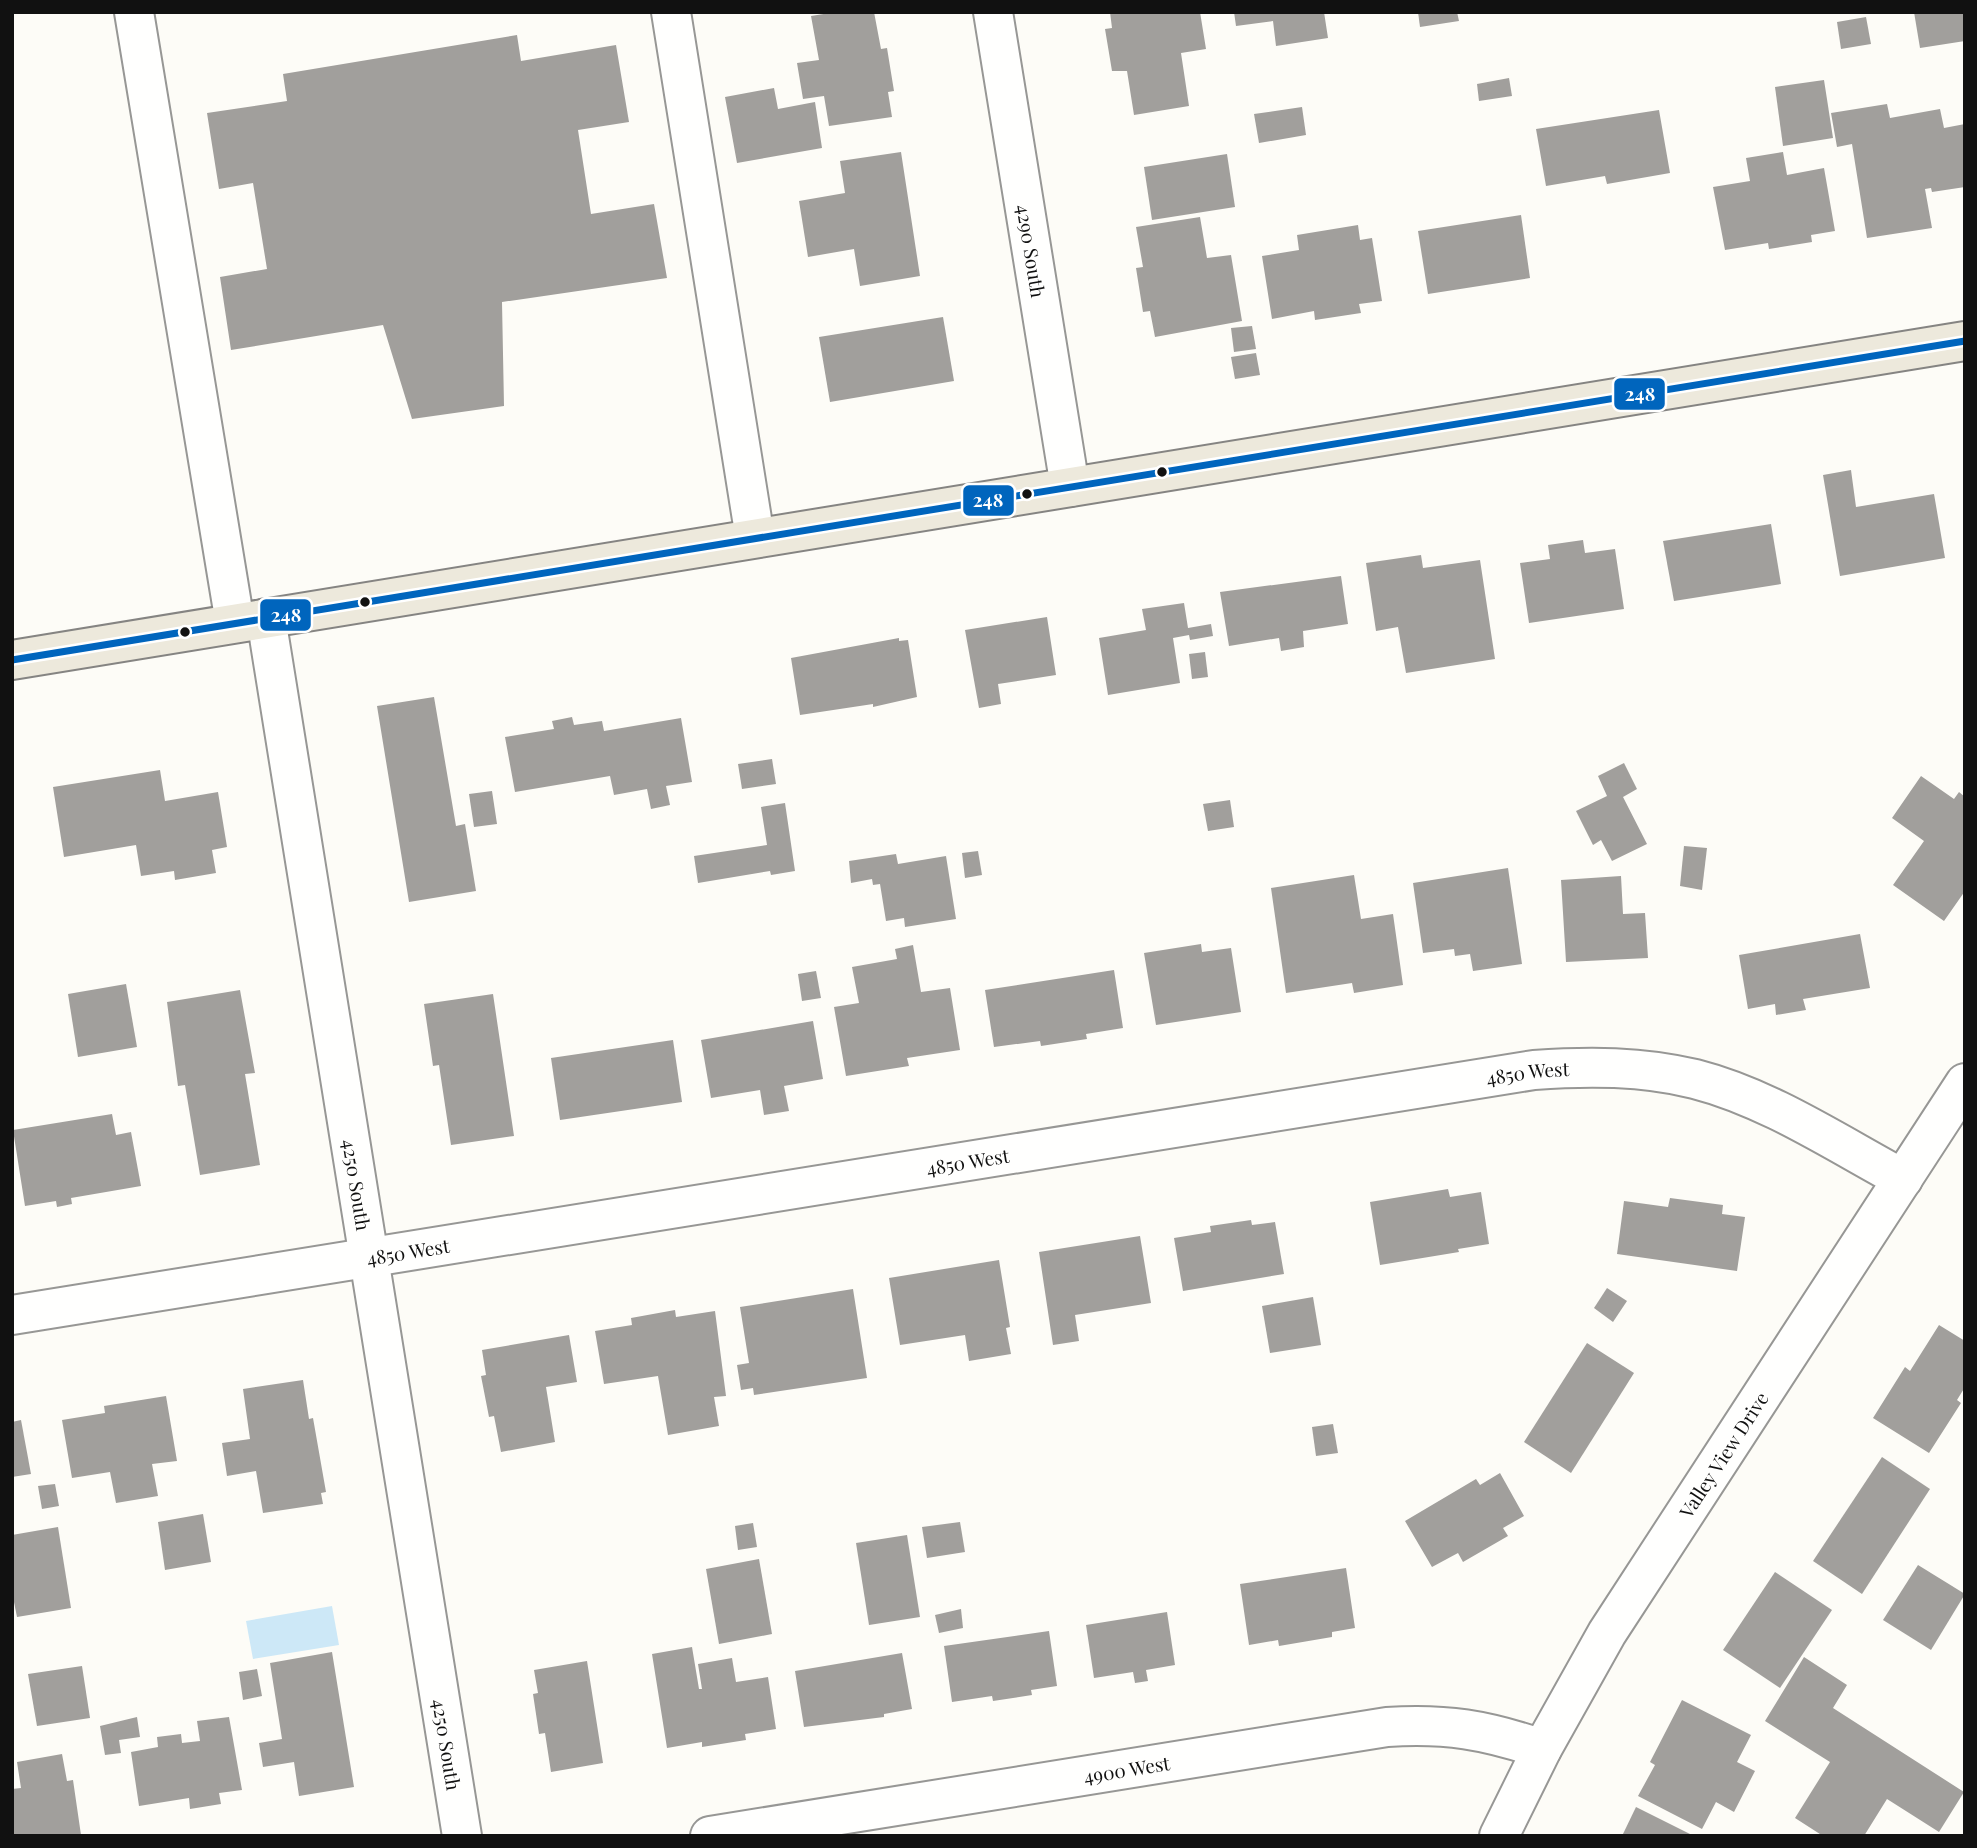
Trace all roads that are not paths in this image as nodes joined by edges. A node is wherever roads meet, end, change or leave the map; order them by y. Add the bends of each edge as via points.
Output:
1 (134, 12) edge
2 (671, 12) edge
3 (993, 12) edge
4 (1965, 341) edge
5 (1069, 487) junction
6 (755, 538) junction
7 (251, 621) junction
8 (12, 660) edge
9 (1965, 1083) edge
10 (1903, 1179) junction
11 (369, 1256) junction
12 (12, 1315) edge
13 (1542, 1749) junction
14 (462, 1836) edge
15 (710, 1836) edge
16 (1499, 1836) edge

1 - 7 street, 4250 South
2 - 6 street
3 - 5 street, 4290 South
4 - 5 main road
5 - 6 main road
6 - 7 main road
7 - 8 main road
7 - 11 street, 4250 South
9 - 10 street, Valley View Drive
10 - 11 street, 4850 West via 1729,1090 1658,1072 1575,1067 1478,1077
10 - 13 street, Valley View Drive via 1607,1633
11 - 12 street, 4850 West
11 - 14 street, 4250 South
13 - 15 street, 4900 West via 1490,1731 1455,1726 1387,1727
13 - 16 street, Valley View Drive

